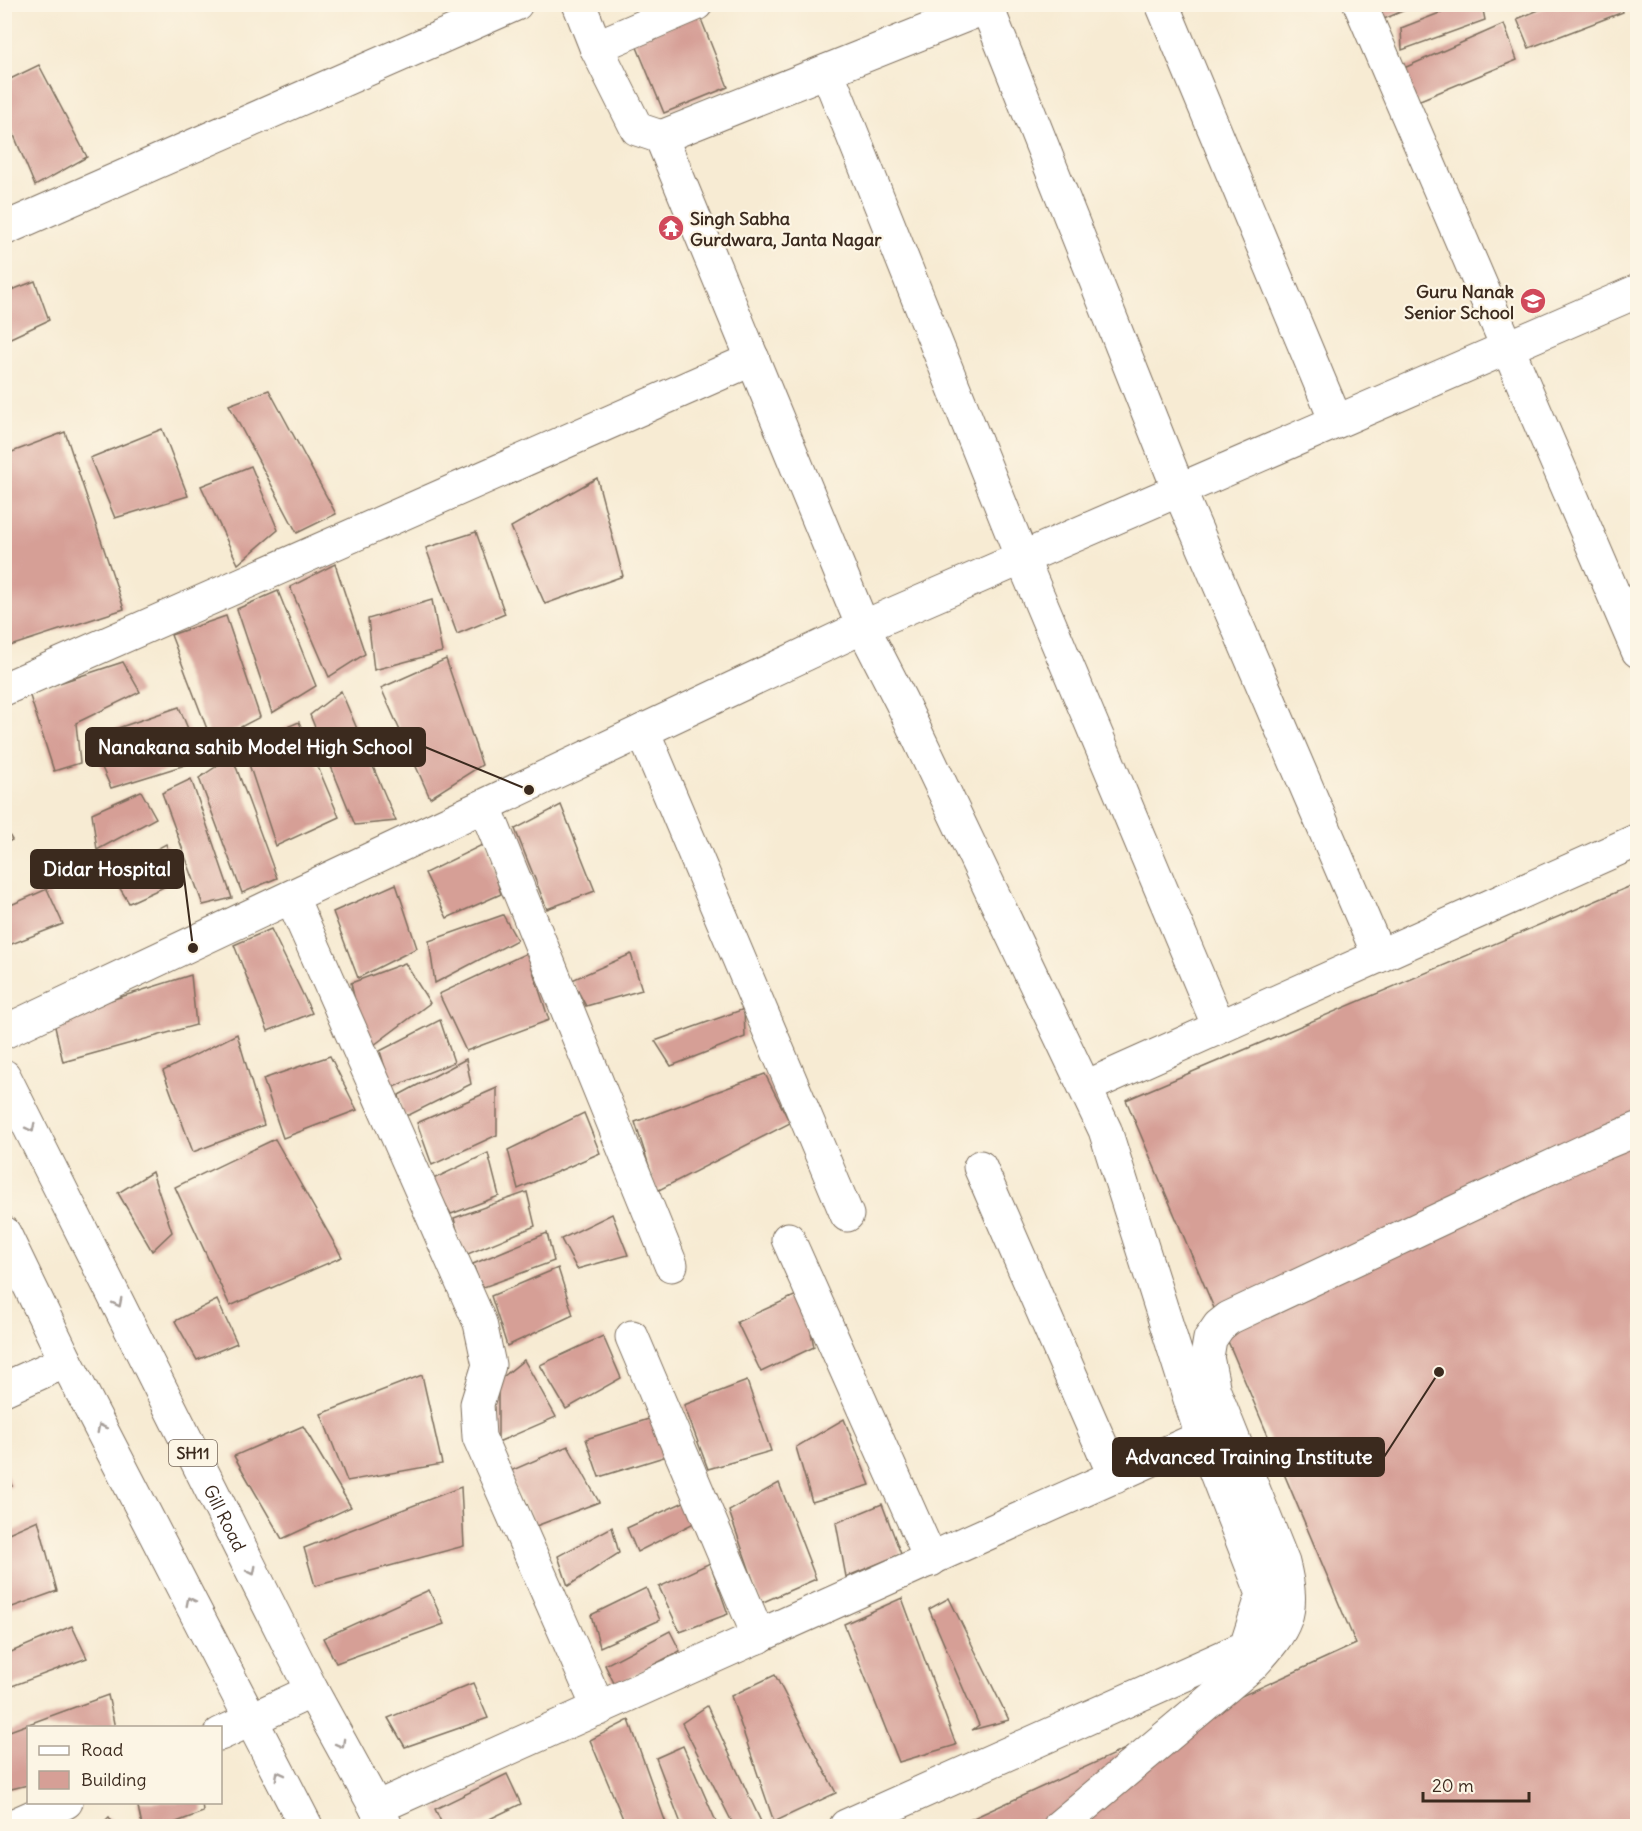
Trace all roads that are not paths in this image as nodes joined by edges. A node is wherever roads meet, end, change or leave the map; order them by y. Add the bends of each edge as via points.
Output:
1 (516, 4) edge
2 (579, 4) edge
3 (696, 4) edge
4 (1162, 4) edge
5 (1359, 4) edge
6 (991, 6) edge
7 (596, 47) junction
8 (827, 71) junction
9 (661, 137) junction
10 (4, 229) edge
11 (1638, 291) edge
12 (1506, 348) junction
13 (753, 359) junction
14 (1336, 421) junction
15 (1179, 489) junction
16 (1022, 558) junction
17 (863, 627) junction
18 (1638, 651) edge
19 (4, 689) edge
20 (643, 731) junction
21 (485, 807) junction
22 (1638, 840) edge
23 (292, 898) junction
24 (1379, 956) junction
25 (1219, 1027) junction
26 (4, 1032) edge
27 (4, 1076) edge
28 (1086, 1087) junction
29 (1638, 1130) edge
30 (980, 1167) dead end
31 (847, 1215) dead end
32 (4, 1233) edge
33 (788, 1239) dead end
34 (671, 1265) dead end
35 (632, 1337) dead end
36 (66, 1361) junction
37 (4, 1389) edge
38 (1202, 1437) junction
39 (1115, 1477) junction
40 (931, 1560) junction
41 (759, 1637) junction
42 (312, 1691) junction
43 (599, 1709) junction
44 (251, 1721) junction
45 (222, 1733) edge
46 (64, 1804) edge
47 (381, 1817) edge
48 (12, 1827) edge
49 (306, 1827) edge
50 (846, 1827) edge
51 (1060, 1827) edge

1 - 10 street
2 - 7 street
3 - 7 street
4 - 14 street
5 - 12 street
6 - 8 street
6 - 15 street
7 - 9 street via 637,129
8 - 9 street
8 - 16 street
9 - 13 street
11 - 12 street
12 - 14 street
12 - 18 street
13 - 17 street
13 - 19 street
14 - 15 street
15 - 16 street
15 - 24 street
16 - 17 street
16 - 25 street
17 - 20 street
17 - 28 street
20 - 21 street
20 - 31 street
21 - 23 street
21 - 34 street
22 - 24 street
23 - 26 street
23 - 43 street via 480,1323 489,1365 477,1404 479,1437
24 - 25 street
25 - 28 street
27 -> 42 street, Gill Road / SH11
28 - 38 street via 1105,1130
29 - 51 street via 1499,1191 1219,1326 1210,1339 1207,1357 1214,1391 1283,1563 1291,1592 1288,1616 1272,1643 1252,1665
30 - 39 street
32 - 36 street
33 - 40 street
35 - 41 street
36 - 37 street
44 -> 36 street
38 - 39 street
38 - 50 street via 1263,1594 1246,1647
39 - 40 street
40 - 41 street
41 - 43 street
42 - 44 street
42 -> 47 street, Gill Road / SH11
43 - 47 street
44 - 45 street
49 -> 44 street
46 - 48 street

